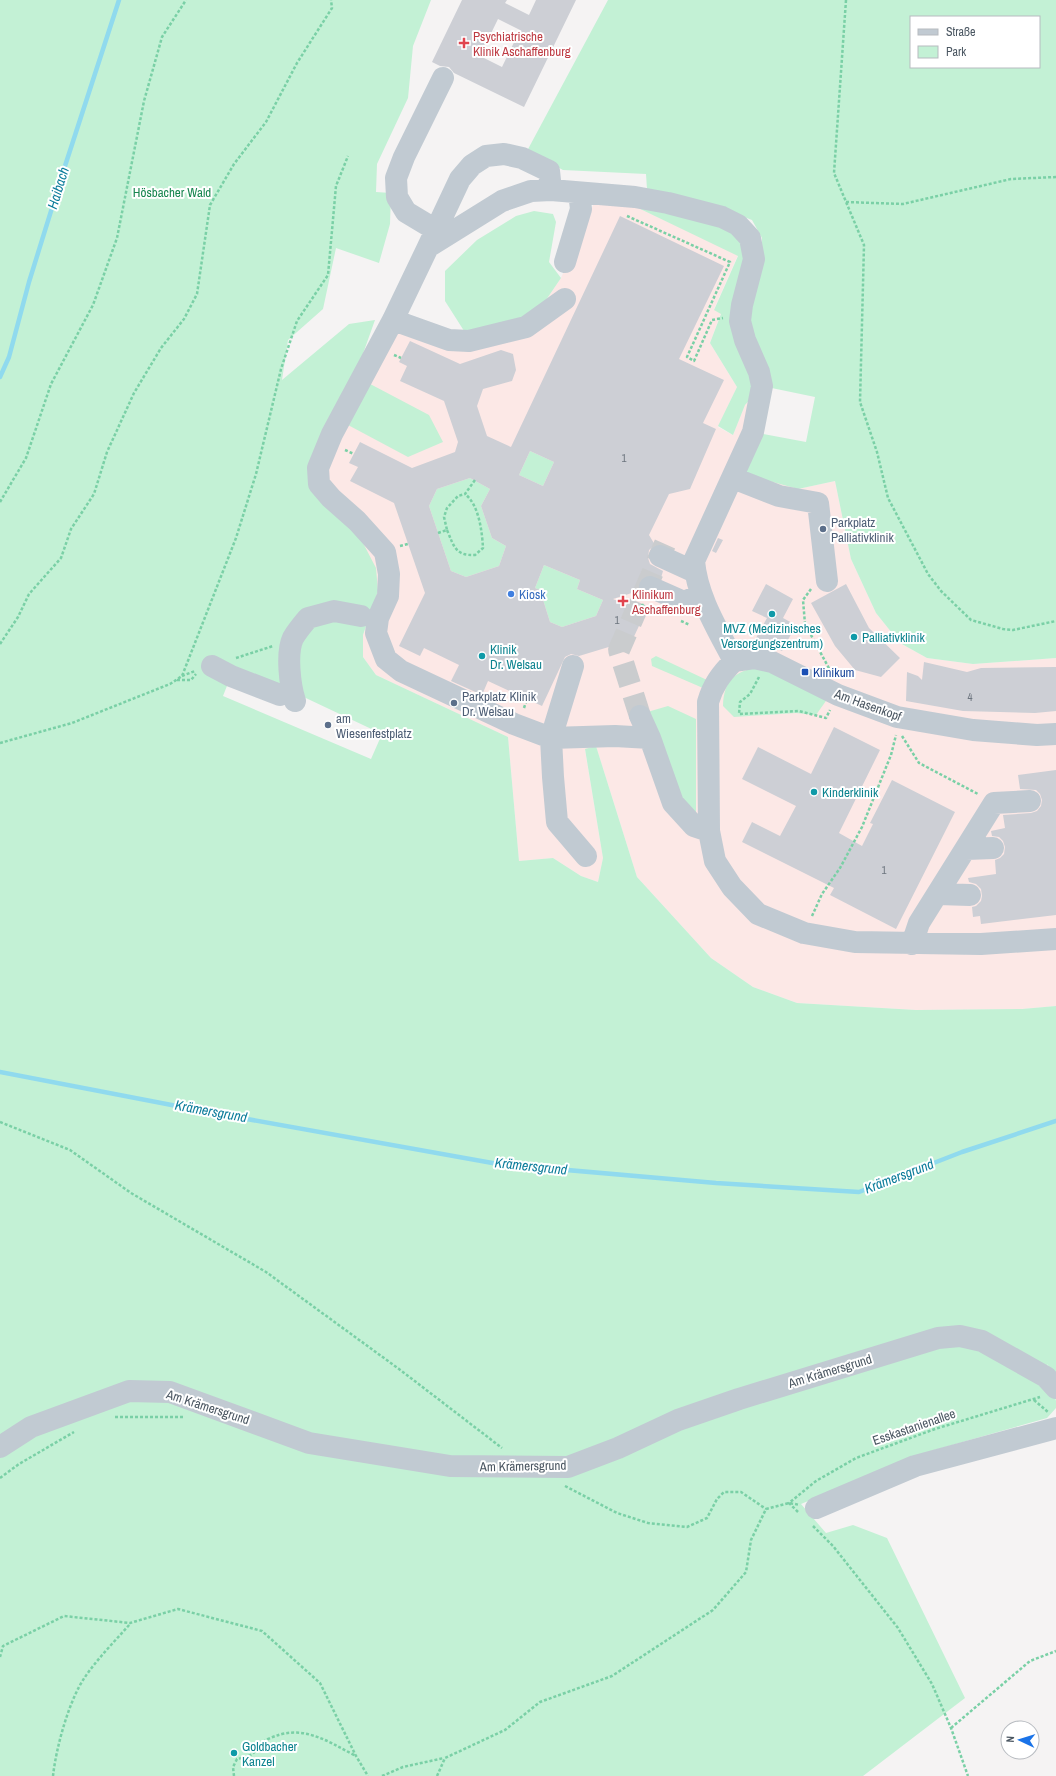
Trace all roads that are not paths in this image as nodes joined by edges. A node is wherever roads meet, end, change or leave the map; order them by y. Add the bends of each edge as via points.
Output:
1 (443, 78) dead end
2 (551, 190) junction
3 (579, 193) junction
4 (432, 238) junction
5 (566, 262) dead end
6 (565, 299) dead end
7 (393, 320) junction
8 (733, 478) junction
9 (660, 556) dead end
10 (695, 572) junction
11 (827, 581) dead end
12 (646, 595) road end
13 (701, 595) junction
14 (372, 622) junction
15 (734, 661) junction
16 (573, 666) dead end
17 (206, 668) road end
18 (640, 716) tunnel mouth
19 (1056, 734) edge
20 (551, 738) junction
21 (650, 738) junction
22 (1030, 801) dead end
23 (709, 831) junction
24 (993, 848) dead end
25 (966, 849) junction
26 (586, 856) dead end
27 (938, 894) junction
28 (970, 895) dead end
29 (1056, 939) edge
30 (912, 944) junction
31 (1048, 1393) edge
32 (1053, 1421) edge
33 (0, 1446) edge
34 (809, 1515) road end

1 - 4 street via 396,178 397,197 406,212
2 - 3 street
2 - 4 street via 531,191 502,200
2 - 4 street via 549,171 522,158 504,154 486,156 472,165 460,179
3 - 5 street via 581,209
3 - 8 street via 635,197 714,215 738,225 750,238 754,259 740,322 762,386 753,432
4 - 7 street
6 - 7 street via 526,327 470,341 449,340
7 - 14 street via 332,434 318,468 318,484 385,552 389,574 388,596
8 - 10 street via 694,561
8 - 11 street via 779,496 818,503
9 - 10 street
10 - 13 street
12 - 13 street via 684,602
13 - 15 street
14 - 17 street via 334,611 308,618 293,639 289,663 291,690 287,698
14 - 20 street via 386,659 401,671 514,724
15 - 19 street, Am Hasenkopf via 754,658 772,662 842,696 897,717 973,730 1037,736
15 - 23 street via 712,688 708,702
16 - 20 street
18 - 21 street
20 - 21 street
20 - 26 street via 557,822
21 - 23 street via 673,803 694,826
22 - 25 street via 994,803
23 - 30 street via 715,861 732,887 758,914 804,933 855,942
24 - 25 street
25 - 27 street
27 - 28 street
27 - 30 street via 919,923
29 - 30 street via 981,944
31 - 33 street, Am Krämersgrund via 1046,1377 982,1341 960,1336 938,1338 739,1399 678,1420 618,1448 568,1467 450,1466 310,1442 170,1392 129,1391 31,1427
32 - 34 street via 915,1466

